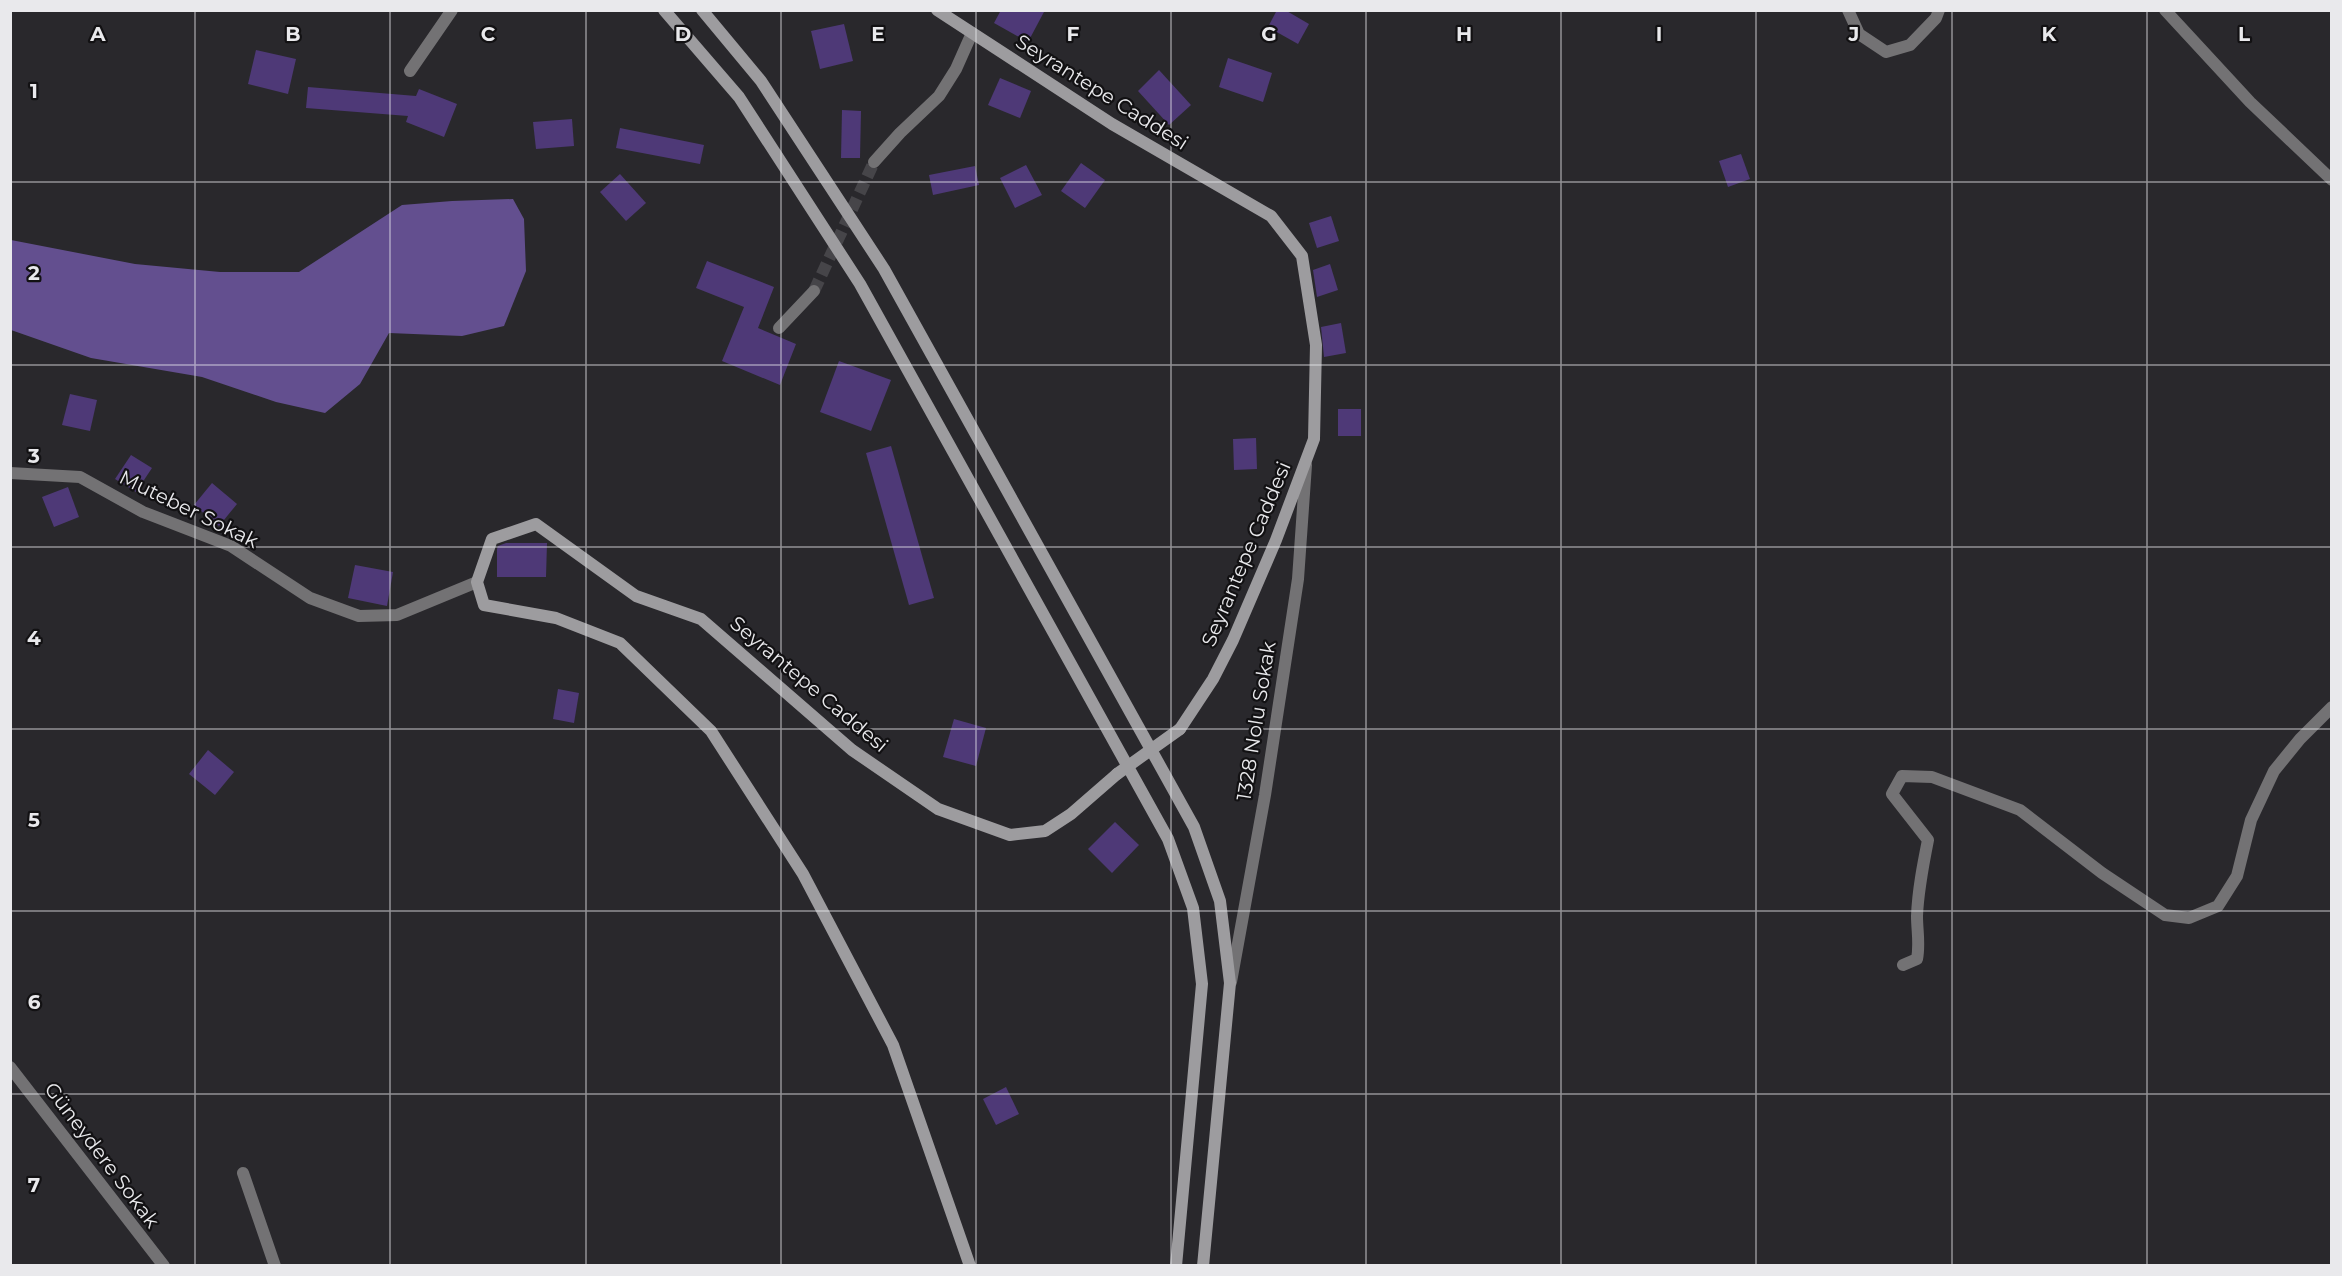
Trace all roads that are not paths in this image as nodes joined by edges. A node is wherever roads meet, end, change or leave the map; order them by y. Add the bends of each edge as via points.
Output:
1 (452, 10) edge
2 (664, 10) edge
3 (702, 10) edge
4 (937, 10) edge
5 (1848, 10) edge
6 (1939, 10) edge
7 (2166, 10) edge
8 (972, 33) junction
9 (410, 71) dead end
10 (874, 162) tunnel mouth
11 (2331, 180) edge
12 (814, 291) tunnel mouth
13 (779, 328) dead end
14 (1307, 458) junction
15 (10, 473) edge
16 (477, 582) junction
17 (2331, 707) edge
18 (1903, 965) dead end
19 (1230, 989) junction
20 (10, 1067) edge
21 (243, 1173) dead end
22 (164, 1266) edge
23 (276, 1266) edge
24 (970, 1266) edge
25 (1176, 1266) edge
26 (1203, 1266) edge

1 - 9 street
2 - 25 main road via 739,97 860,284 1168,839 1193,908 1202,984
3 - 19 main road via 762,81 884,269 1194,827 1220,901
4 - 8 main road, Seyrantepe Caddesi
5 - 6 street via 1859,34 1886,52 1910,45
7 - 11 street via 2250,102
8 - 10 street via 939,96
8 - 14 main road, Seyrantepe Caddesi via 1112,124 1271,216 1302,256 1316,345 1314,439
12 - 13 street
14 - 16 main road, Seyrantepe Caddesi, bridge via 1233,640 1213,679 1179,729 1045,831 1010,835 939,809 852,750 701,619 636,596 536,524 492,539
14 - 19 street, 1328 Nolu Sokak via 1296,590
15 - 16 street, Muteber Sokak via 80,477 144,512 231,546 310,598 359,616 398,615
16 - 24 main road via 484,606 556,618 620,643 711,731 803,874 893,1045
17 - 18 street via 2274,771 2251,820 2236,876 2218,906 2189,918 2165,915 2020,810 1932,777 1902,776 1892,794 1928,840 1918,906 1919,948 1917,958
19 - 26 main road
20 - 22 street, Güneydere Sokak
21 - 23 street

